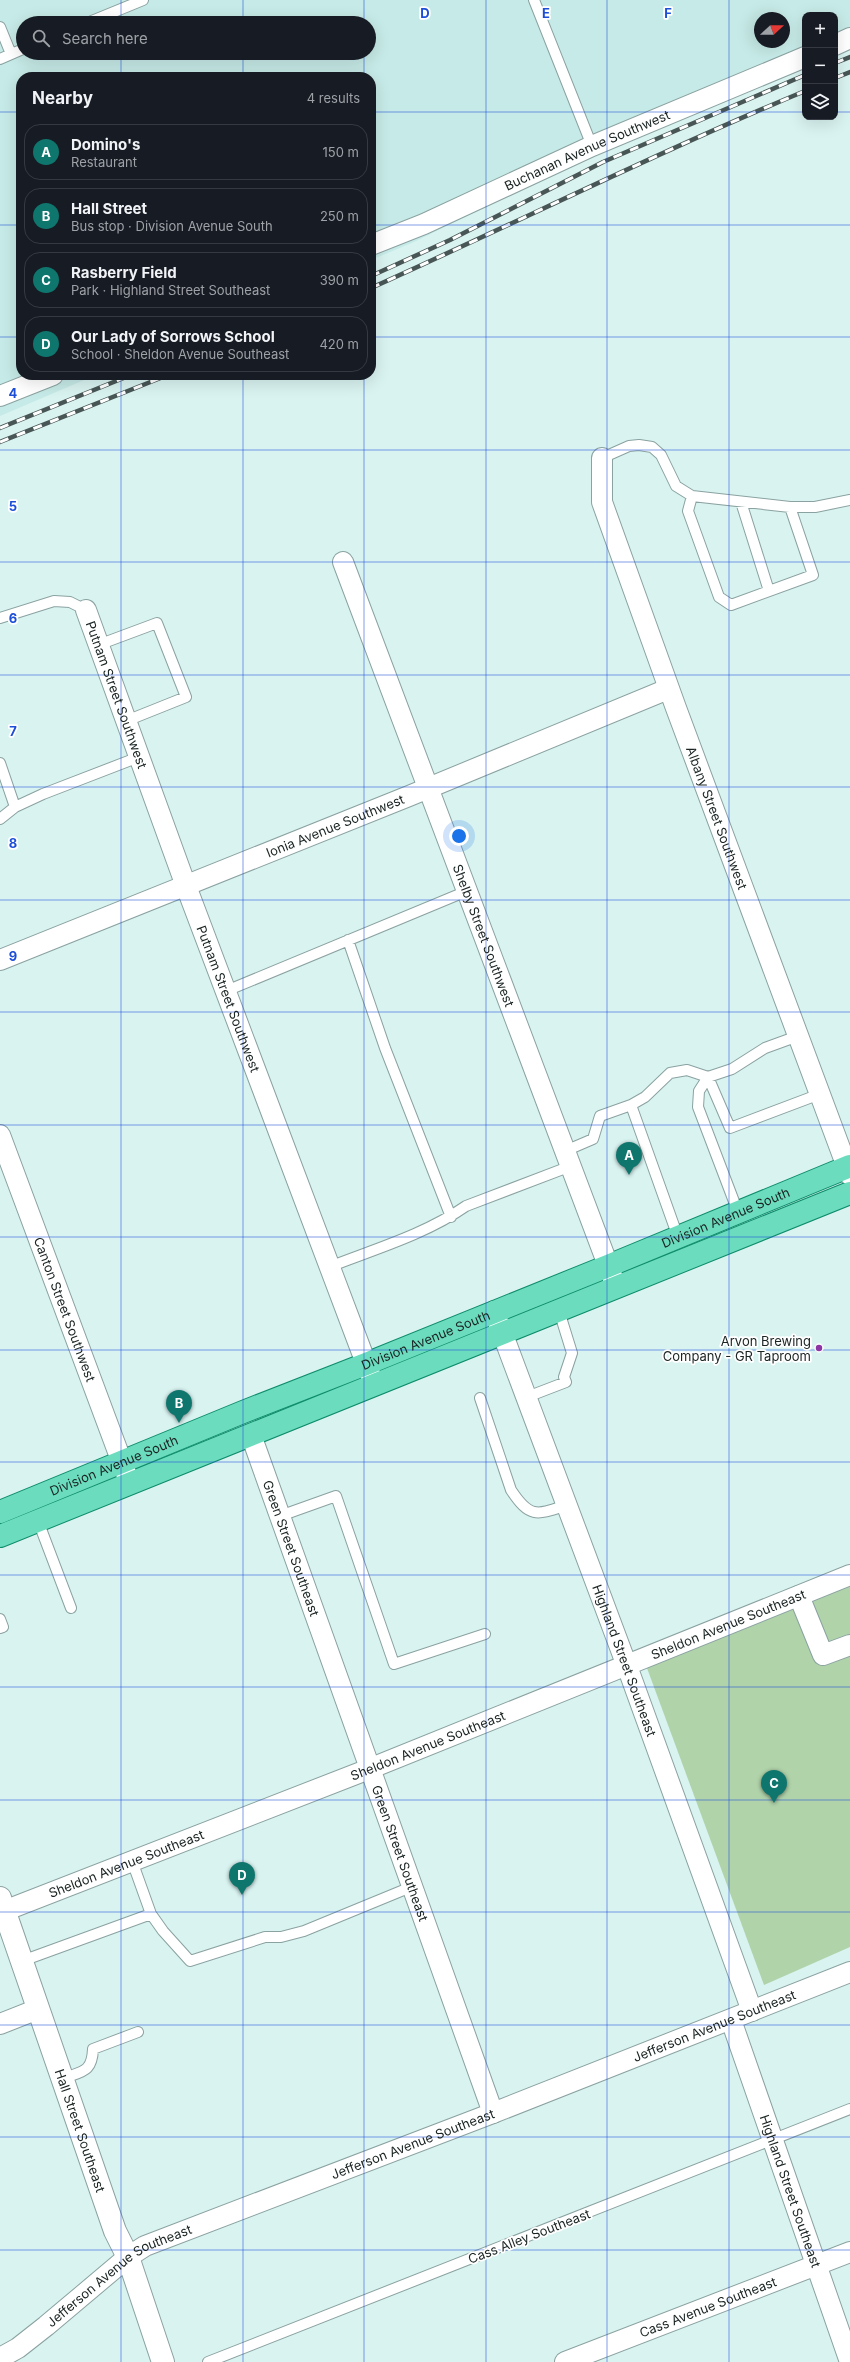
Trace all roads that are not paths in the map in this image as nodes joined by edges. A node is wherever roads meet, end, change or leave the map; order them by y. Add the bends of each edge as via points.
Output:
1 (143, 0) edge
2 (534, 0) edge
3 (104, 16) edge
4 (0, 27) edge
5 (850, 38) edge
6 (838, 44) edge
7 (16, 52) edge
8 (11, 54) junction
9 (802, 58) edge
10 (0, 59) edge
11 (592, 146) junction
12 (376, 243) edge
13 (40, 380) edge
14 (0, 396) edge
15 (602, 458) joint
16 (692, 496) junction
17 (850, 500) edge
18 (741, 502) junction
19 (790, 507) junction
20 (343, 562) dead end
21 (769, 591) junction
22 (86, 610) joint
23 (0, 618) edge
24 (98, 645) junction
25 (668, 689) junction
26 (126, 721) junction
27 (139, 757) junction
28 (0, 763) edge
29 (429, 788) junction
30 (15, 807) junction
31 (0, 819) edge
32 (186, 886) junction
33 (467, 891) junction
34 (348, 940) junction
35 (0, 960) edge
36 (226, 991) junction
37 (798, 1036) junction
38 (708, 1077) junction
39 (820, 1094) junction
40 (631, 1105) junction
41 (0, 1135) edge
42 (568, 1158) junction
43 (849, 1169) edge
44 (850, 1193) edge
45 (738, 1212) junction
46 (451, 1217) junction
47 (678, 1237) junction
48 (608, 1266) junction
49 (329, 1267) junction
50 (616, 1287) junction
51 (494, 1311) junction
52 (559, 1311) junction
53 (503, 1333) junction
54 (366, 1364) junction
55 (374, 1385) junction
56 (527, 1397) junction
57 (480, 1398) dead end
58 (251, 1435) junction
59 (121, 1463) junction
60 (130, 1484) junction
61 (567, 1505) junction
62 (0, 1512) edge
63 (280, 1516) junction
64 (38, 1521) junction
65 (0, 1536) edge
66 (850, 1575) edge
67 (799, 1596) junction
68 (70, 1608) dead end
69 (0, 1619) edge
70 (0, 1628) edge
71 (485, 1634) dead end
72 (850, 1645) edge
73 (627, 1666) junction
74 (369, 1770) junction
75 (132, 1861) junction
76 (411, 1887) junction
77 (2, 1904) edge
78 (151, 1914) junction
79 (22, 1961) junction
80 (850, 1972) edge
81 (38, 2009) junction
82 (752, 2011) junction
83 (731, 2020) junction
84 (0, 2024) edge
85 (138, 2032) dead end
86 (62, 2079) junction
87 (850, 2109) edge
88 (493, 2113) junction
89 (773, 2140) junction
90 (850, 2252) edge
91 (128, 2257) junction
92 (817, 2264) junction
93 (0, 2358) edge
94 (163, 2362) edge
95 (208, 2362) edge
96 (565, 2362) edge
97 (850, 2362) edge

1 - 3 lane
2 - 11 lane
4 - 8 lane
5 - 6 street
7 - 8 lane
8 - 10 lane
9 - 11 street, Buchanan Avenue Southwest
11 - 12 street, Buchanan Avenue Southwest via 424,224
13 - 14 street
15 - 16 lane via 629,446 652,447 661,455 676,486
15 - 25 street, Albany Street Southwest via 602,502
16 - 18 lane
16 - 21 lane via 688,511 719,598 731,605
17 - 19 lane via 815,507
18 - 19 lane
18 - 21 lane
19 - 21 lane via 812,575
20 - 29 street, Shelby Street Southwest
22 - 23 lane via 70,602 54,601
22 - 24 street, Putnam Street Southwest
24 - 26 street, Putnam Street Southwest
24 - 26 lane via 157,623 186,697
25 - 29 street, Ionia Avenue Southwest
25 - 37 street, Albany Street Southwest
26 - 27 street, Putnam Street Southwest
27 - 30 lane
27 - 32 street, Putnam Street Southwest
28 - 30 lane
29 - 32 street, Ionia Avenue Southwest
29 - 33 street, Shelby Street Southwest
30 - 31 lane
32 - 35 street, Ionia Avenue Southwest
32 - 36 street, Putnam Street Southwest
33 - 34 lane
33 - 42 street, Shelby Street Southwest
34 - 36 lane
34 - 46 lane via 385,1048
36 - 49 street, Putnam Street Southwest
37 - 38 lane via 765,1048 732,1069
37 - 39 street, Albany Street Southwest
38 - 39 lane via 730,1128
38 - 40 lane via 687,1070 670,1073 646,1097
38 - 45 lane via 699,1091 698,1107
39 - 43 street, Albany Street Southwest
40 - 42 lane via 600,1116 593,1139
40 - 47 lane
41 - 59 street, Canton Street Southwest
42 - 46 lane via 466,1206
42 - 48 street, Shelby Street Southwest
43 - 45 main road, Division Avenue South
44 - 50 main road, Division Avenue South
45 - 47 main road, Division Avenue South
46 - 49 lane
47 - 48 main road, Division Avenue South
48 - 50 street, Shelby Street Southwest
48 - 51 main road, Division Avenue South
49 - 54 street, Putnam Street Southwest
50 - 52 main road, Division Avenue South
51 - 53 street, Highland Street Southeast
51 - 54 main road, Division Avenue South
52 - 53 main road, Division Avenue South
52 - 56 lane via 572,1353 564,1377 566,1382
53 - 55 main road, Division Avenue South
53 - 56 street, Highland Street Southeast
54 - 55 street, Putnam Street Southwest
54 - 59 main road, Division Avenue South
55 - 58 main road, Division Avenue South
56 - 61 street, Highland Street Southeast
57 - 61 lane via 511,1490 520,1504 531,1512 543,1513
58 - 60 main road, Division Avenue South
58 - 63 street, Green Street Southeast
59 - 60 street, Canton Street Southwest
59 - 62 main road, Division Avenue South
60 - 64 main road, Division Avenue South
61 - 73 street, Highland Street Southeast
63 - 71 lane via 336,1496 394,1664
63 - 74 street, Green Street Southeast
64 - 65 main road, Division Avenue South
64 - 68 lane
66 - 67 street, Sheldon Avenue Southeast
67 - 72 street via 823,1655
67 - 73 street, Sheldon Avenue Southeast
69 - 70 lane via 3,1627
73 - 74 street, Sheldon Avenue Southeast
73 - 82 street, Highland Street Southeast
74 - 75 street, Sheldon Avenue Southeast
74 - 76 street, Green Street Southeast
75 - 77 street, Sheldon Avenue Southeast
75 - 78 lane
76 - 78 lane via 304,1931 254,1941 190,1961 162,1931
76 - 88 street, Green Street Southeast
77 - 79 main road, Hall Street Southeast
78 - 79 lane
79 - 81 main road, Hall Street Southeast
80 - 82 street, Jefferson Avenue Southeast
81 - 84 street
81 - 86 main road, Hall Street Southeast
82 - 83 street, Jefferson Avenue Southeast
83 - 88 street, Jefferson Avenue Southeast
83 - 89 street, Highland Street Southeast
85 - 86 lane via 93,2049 92,2062 87,2070
86 - 91 main road, Hall Street Southeast via 115,2231
87 - 89 lane, Cass Alley Southeast
88 - 91 street, Jefferson Avenue Southeast via 145,2246
89 - 92 street, Highland Street Southeast
89 - 95 lane, Cass Alley Southeast
90 - 92 street, Cass Avenue Southeast
91 - 93 street, Jefferson Avenue Southeast via 33,2337
91 - 94 main road, Hall Street Southeast
92 - 96 street, Cass Avenue Southeast
92 - 97 street, Highland Street Southeast

